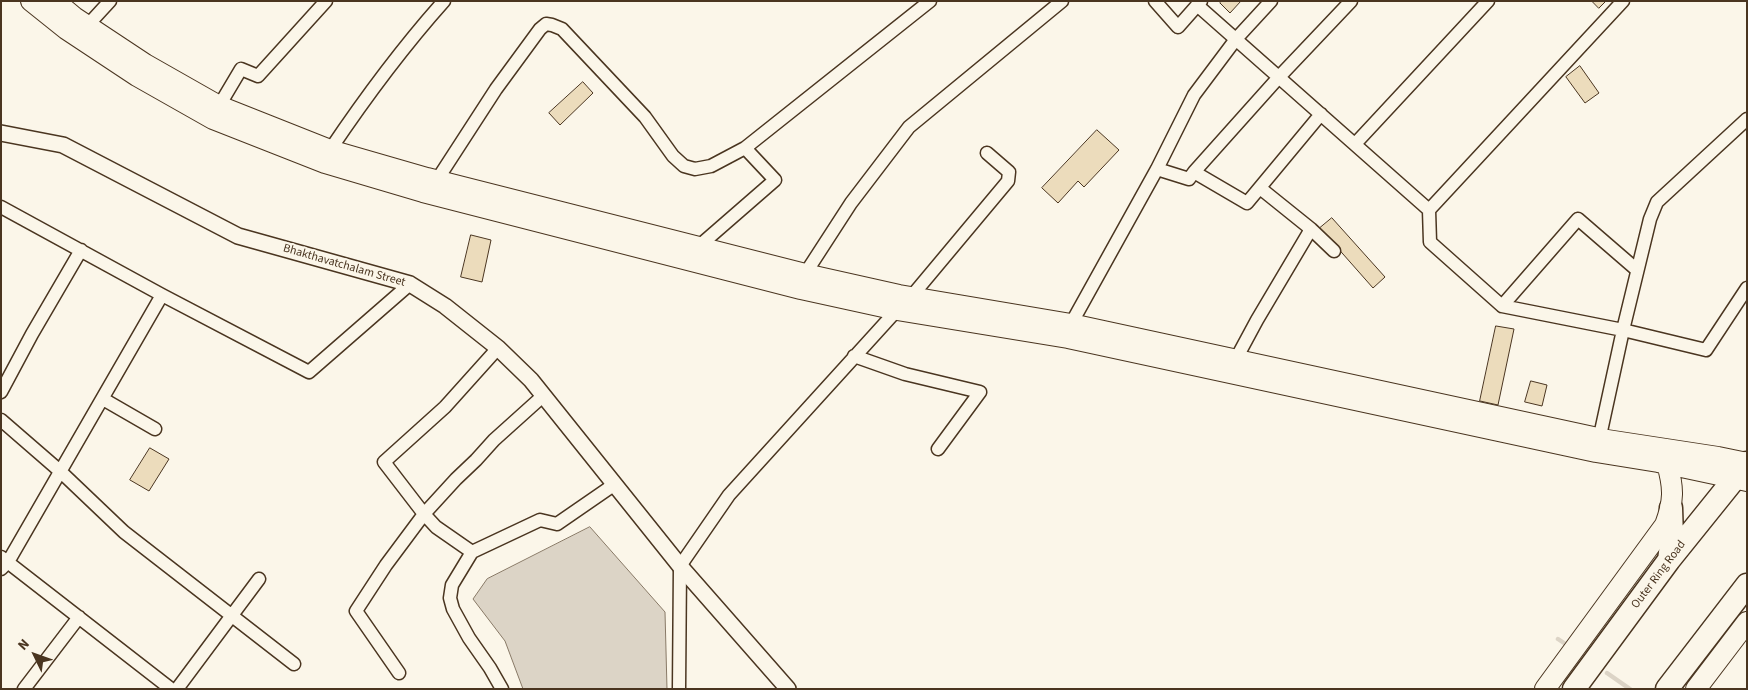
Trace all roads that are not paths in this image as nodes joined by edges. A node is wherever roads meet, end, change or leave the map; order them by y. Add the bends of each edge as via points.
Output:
1 (31, 1) edge
2 (55, 1) edge
3 (110, 1) edge
4 (326, 1) edge
5 (444, 1) edge
6 (930, 1) edge
7 (1062, 1) edge
8 (1155, 1) edge
9 (1271, 1) edge
10 (1351, 1) edge
11 (1488, 1) edge
12 (1623, 1) edge
13 (1199, 3) edge
14 (87, 26) junction
15 (1236, 39) junction
16 (1279, 77) junction
17 (219, 106) junction
18 (1321, 114) junction
19 (1747, 119) edge
20 (1, 133) edge
21 (1355, 144) junction
22 (745, 148) junction
23 (330, 150) junction
24 (987, 153) dead end
25 (1157, 168) junction
26 (1194, 172) junction
27 (437, 180) junction
28 (1260, 188) junction
29 (1, 207) edge
30 (1430, 210) junction
31 (1311, 229) junction
32 (698, 247) junction
33 (81, 250) junction
34 (1334, 251) dead end
35 (1637, 270) junction
36 (803, 281) junction
37 (410, 284) junction
38 (1747, 288) edge
39 (162, 295) junction
40 (904, 304) junction
41 (1502, 306) junction
42 (1071, 324) junction
43 (1623, 330) junction
44 (498, 348) junction
45 (854, 356) junction
46 (1236, 359) junction
47 (1, 392) edge
48 (544, 395) junction
49 (102, 399) junction
50 (1, 420) edge
51 (155, 429) dead end
52 (1598, 445) junction
53 (938, 449) dead end
54 (1666, 464) junction
55 (1744, 471) edge
56 (61, 472) junction
57 (615, 484) junction
58 (1671, 508) junction
59 (424, 514) junction
60 (472, 552) junction
61 (1669, 560) junction
62 (3, 563) edge
63 (680, 566) junction
64 (259, 579) dead end
65 (1747, 584) edge
66 (232, 616) junction
67 (80, 618) junction
68 (1747, 622) edge
69 (294, 664) dead end
70 (399, 673) dead end
71 (1580, 680) edge
72 (30, 687) edge
73 (171, 689) edge
74 (177, 689) edge
75 (502, 689) edge
76 (679, 689) edge
77 (788, 689) edge
78 (1545, 689) edge
79 (1667, 689) edge
80 (1696, 689) edge

1 - 36 main road via 66,29 137,76 213,119 325,163 423,192
2 - 14 main road
3 - 14 street
4 - 17 street via 258,76 241,69
5 - 23 street via 362,103
6 - 22 street
7 - 36 street via 909,128 851,203
8 - 13 street via 1178,27
9 - 15 street
10 - 16 street
11 - 21 street
12 - 30 street
13 - 15 street
14 - 17 main road
15 - 16 street
15 - 25 street via 1194,95
16 - 18 street
16 - 26 street
17 - 23 main road
18 - 21 street
18 - 28 street
19 - 35 street via 1657,202
20 - 37 street, Bhakthavatchalam Street via 63,144 238,236
21 - 30 street
22 - 27 street via 711,166 695,169 684,166 645,117 562,29 546,24 496,89
22 - 32 street via 775,180
23 - 27 main road
24 - 40 street via 1009,172 1008,181
25 - 26 street via 1189,179
25 - 42 street
26 - 28 street via 1247,203
27 - 32 main road
28 - 31 street
29 - 33 street
30 - 41 street via 1430,242
31 - 34 street
31 - 46 street
32 - 36 main road
33 - 39 street
33 - 47 street
35 - 41 street via 1578,219
35 - 43 street
36 - 40 main road
37 - 39 street via 309,372
37 - 44 street, Bhakthavatchalam Street via 445,306
38 - 43 street via 1706,350
39 - 49 street
40 - 42 main road
40 - 45 street
40 - 52 main road
41 - 43 street
42 - 46 main road
43 - 52 street
44 - 48 street, Bhakthavatchalam Street
44 - 59 street via 445,407 384,462
45 - 53 street via 905,374 980,392
45 - 63 street via 729,494
46 - 52 main road
48 - 57 street, Bhakthavatchalam Street
48 - 59 street via 494,440
49 - 51 street
49 - 56 street
50 - 56 street
52 - 54 main road
52 - 55 main road
54 - 55 main road
54 - 58 main road via 1672,481
55 - 61 highway, Outer Ring Road
56 - 62 street
56 - 66 street via 124,532
57 - 60 street via 558,524 540,520
57 - 63 street, Bhakthavatchalam Street
58 - 61 highway
58 - 78 main road via 1665,525
59 - 60 street via 436,527
59 - 70 street via 356,610
60 - 75 street via 452,585 451,604
61 - 71 highway, Outer Ring Road
62 - 67 street
63 - 76 street
63 - 77 street, Bhakthavatchalam Street
64 - 66 street
65 - 79 highway
66 - 69 street
66 - 74 street
67 - 72 street
67 - 73 street
68 - 80 main road

